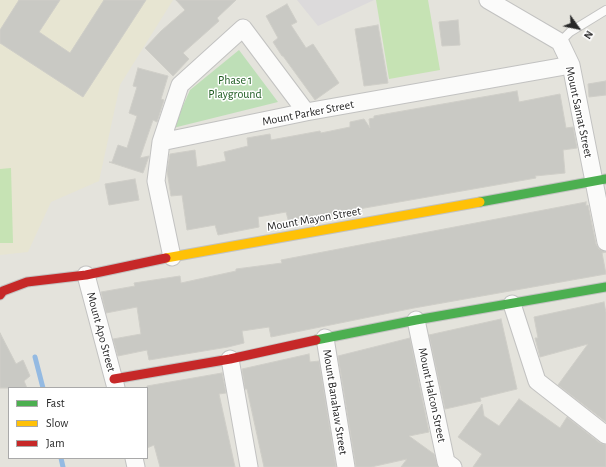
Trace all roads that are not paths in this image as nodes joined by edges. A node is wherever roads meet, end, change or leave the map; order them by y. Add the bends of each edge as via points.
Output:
1 (488, 0) edge
2 (606, 10) edge
3 (560, 42) junction
4 (571, 65) junction
5 (306, 112) junction
6 (161, 142) junction
7 (600, 180) edge
8 (606, 242) edge
9 (172, 257) junction
10 (86, 275) junction
11 (606, 287) edge
12 (0, 295) edge
13 (512, 304) junction
14 (416, 320) junction
15 (325, 338) junction
16 (230, 360) junction
17 (115, 384) edge
18 (606, 435) edge
19 (249, 467) edge
20 (346, 467) edge
21 (453, 467) edge

1 - 3 street
2 - 3 lane via 570,32
3 - 4 street, Mount Samat Street
4 - 5 street, Mount Parker Street
4 - 7 street, Mount Samat Street
5 - 6 street, Mount Parker Street
5 - 6 street via 243,28 180,85
6 - 9 street via 156,181
7 - 8 street, Mount Samat Street
7 - 9 street, Mount Mayon Street
9 - 10 street, Mount Mayon Street
10 - 12 street, Mount Mayon Street via 27,282 3,291
10 - 17 street, Mount Apo Street
11 - 13 street
13 - 14 street
13 - 18 street via 538,382
14 - 15 street
14 - 21 street, Mount Halcon Street via 446,462
15 - 16 street
15 - 20 street, Mount Banahaw Street
16 - 17 street
16 - 19 street

